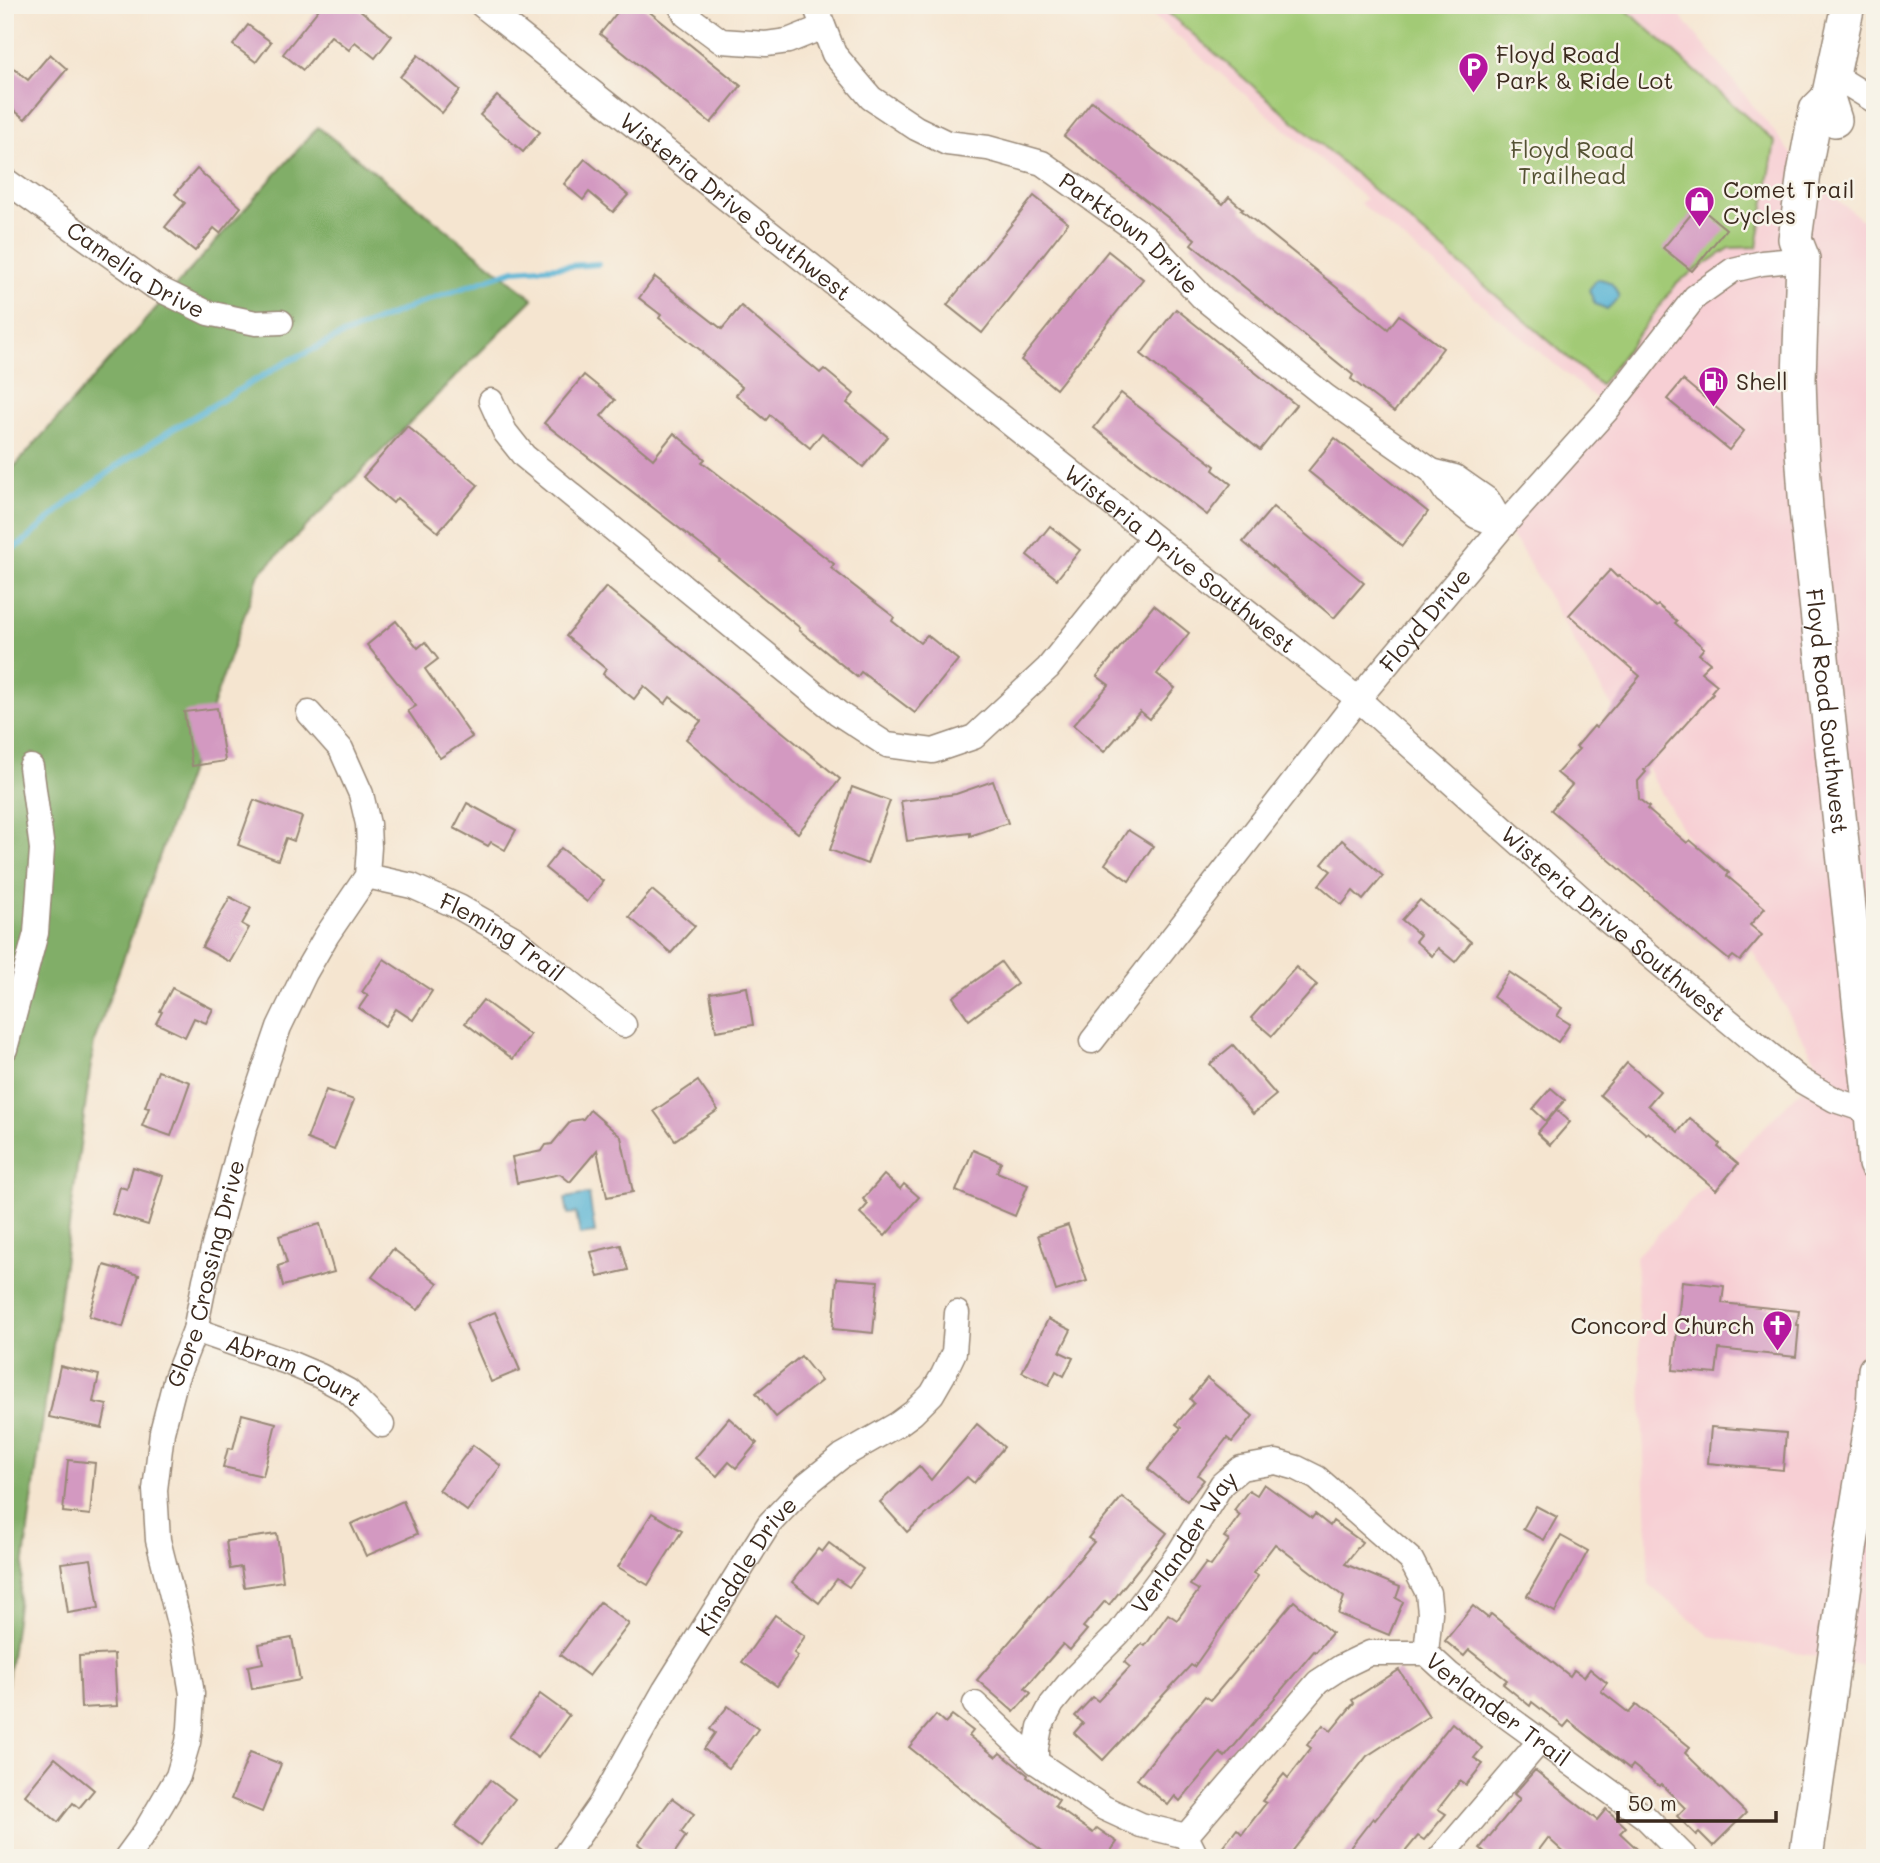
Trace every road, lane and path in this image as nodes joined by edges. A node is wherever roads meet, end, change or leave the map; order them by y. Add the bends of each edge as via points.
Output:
1 (482, 5) edge
2 (680, 5) edge
3 (1848, 5) edge
4 (819, 16) edge
5 (1830, 86) junction
6 (1875, 101) edge
7 (5, 180) edge
8 (1803, 259) junction
9 (281, 322) dead end
10 (491, 401) dead end
11 (1503, 526) junction
12 (1153, 537) junction
13 (1358, 699) junction
14 (309, 713) dead end
15 (31, 767) dead end
16 (367, 876) junction
17 (624, 1025) dead end
18 (1092, 1041) dead end
19 (5, 1049) edge
20 (1871, 1112) junction
21 (1875, 1164) edge
22 (957, 1313) dead end
23 (195, 1330) junction
24 (1875, 1370) edge
25 (1874, 1410) edge
26 (382, 1425) dead end
27 (1426, 1653) junction
28 (975, 1704) dead end
29 (1540, 1741) junction
30 (1036, 1762) junction
31 (1191, 1847) edge
32 (126, 1858) edge
33 (563, 1858) edge
34 (1440, 1858) edge
35 (1686, 1858) edge
36 (1806, 1858) edge

1 - 12 street, Wisteria Drive Southwest
2 - 4 street, Parktown Drive via 686,15 721,41 788,41
3 - 5 main road, Floyd Road Southwest
4 - 11 street, Parktown Drive via 834,54 871,98 947,143 988,148 1042,163 1146,237 1203,298 1325,396 1432,471 1446,492 1476,516
5 - 6 street
5 - 8 main road, Floyd Road Southwest via 1816,110 1804,173 1796,239
7 - 9 street, Camelia Drive via 155,287 208,313 257,323
8 - 11 street, Floyd Drive via 1733,270 1695,297 1607,410
8 - 20 main road, Floyd Road Southwest via 1799,379 1805,496
10 - 12 street via 505,432 524,456 838,713 887,745 933,751 974,737 1048,668
11 - 13 street, Floyd Drive
12 - 13 street, Wisteria Drive Southwest
13 - 18 street, Floyd Drive
13 - 20 street, Wisteria Drive Southwest via 1589,905 1800,1080 1835,1100
14 - 16 street, Glore Crossing Drive via 341,749 361,794 368,824
15 - 19 street via 42,849 36,933
16 - 17 street, Fleming Trail via 412,886 459,906 516,939
16 - 23 street, Glore Crossing Drive via 305,973 279,1027 244,1130
20 - 21 main road, Floyd Road Southwest
22 - 33 street, Kinsdale Drive via 954,1352 932,1394 913,1413 824,1470 769,1524 665,1690 600,1805
23 - 26 street, Abram Court via 320,1376 348,1391
23 - 32 street, Glore Crossing Drive via 162,1432 155,1490 158,1540 192,1694 190,1728 178,1776
24 - 25 main road
25 - 36 main road
27 - 29 street, Verlander Trail
27 - 30 street, Verlander Way via 1428,1593 1411,1560 1317,1478 1276,1462 1241,1468 1222,1484 1177,1556 1119,1633 1052,1704 1040,1727
27 - 31 street, Verlander Trail via 1370,1653 1318,1682
28 - 30 street
29 - 34 street
29 - 35 street, Verlander Trail via 1645,1817
30 - 31 street via 1104,1808

